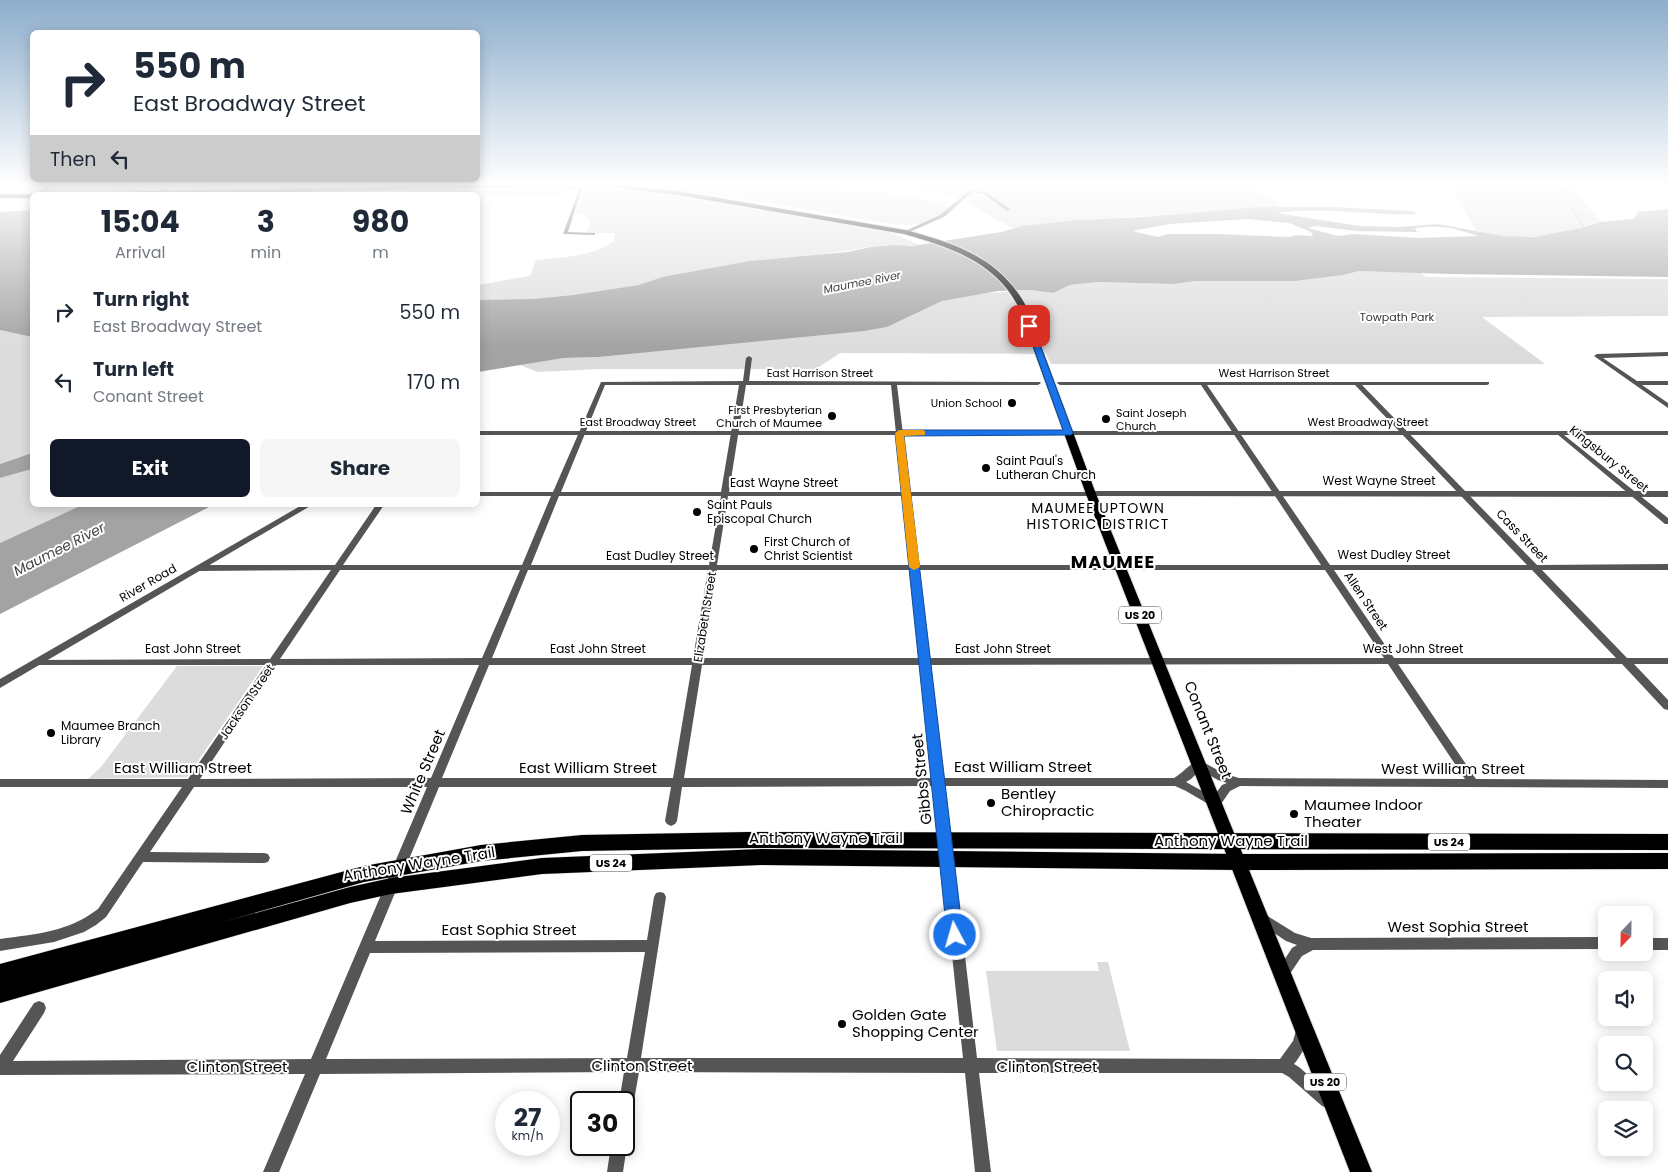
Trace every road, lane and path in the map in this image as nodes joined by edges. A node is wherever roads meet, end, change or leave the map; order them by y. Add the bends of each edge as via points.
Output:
1 (928, 239) edge
2 (1668, 354) edge
3 (748, 358) dead end
4 (603, 383) joint
5 (744, 383) junction
6 (894, 383) junction
7 (1038, 383) dead end
8 (1060, 383) dead end
9 (1203, 383) junction
10 (1357, 383) junction
11 (1487, 383) dead end
12 (1636, 383) junction
13 (1668, 383) edge
14 (1668, 406) edge
15 (480, 433) edge
16 (582, 433) junction
17 (735, 433) junction
18 (899, 433) junction
19 (1068, 433) junction
20 (1237, 433) junction
21 (1406, 433) junction
22 (1559, 433) junction
23 (1668, 433) edge
24 (480, 494) edge
25 (556, 494) junction
26 (725, 494) junction
27 (906, 494) junction
28 (1091, 494) junction
29 (1278, 494) junction
30 (1464, 494) junction
31 (1633, 494) junction
32 (1668, 494) edge
33 (305, 507) edge
34 (379, 507) edge
35 (1668, 522) edge
36 (1534, 567) junction
37 (1668, 567) edge
38 (199, 568) junction
39 (337, 568) junction
40 (526, 568) junction
41 (713, 568) junction
42 (914, 568) junction
43 (1121, 568) junction
44 (1328, 568) junction
45 (925, 661) junction
46 (1391, 661) junction
47 (1625, 661) junction
48 (1668, 661) edge
49 (37, 662) junction
50 (274, 662) junction
51 (486, 662) junction
52 (698, 662) junction
53 (1158, 662) junction
54 (0, 684) edge
55 (1668, 706) edge
56 (1199, 764) junction
57 (939, 782) junction
58 (1176, 782) junction
59 (1238, 782) junction
60 (0, 783) edge
61 (192, 783) junction
62 (435, 783) junction
63 (678, 783) junction
64 (1474, 784) junction
65 (1668, 784) edge
66 (1215, 804) junction
67 (671, 821) dead end
68 (1230, 842) junction
69 (1668, 842) edge
70 (946, 850) junction
71 (142, 857) junction
72 (264, 858) dead end
73 (1668, 861) edge
74 (1238, 862) junction
75 (400, 867) junction
76 (392, 886) junction
77 (660, 897) dead end
78 (1259, 916) junction
79 (94, 921) joint
80 (1598, 943) edge
81 (1311, 944) junction
82 (1653, 944) edge
83 (1668, 944) edge
84 (0, 945) edge
85 (651, 946) junction
86 (366, 947) junction
87 (0, 974) edge
88 (1282, 974) junction
89 (0, 993) edge
90 (39, 1008) dead end
91 (1303, 1025) junction
92 (632, 1066) junction
93 (1283, 1066) junction
94 (316, 1067) junction
95 (970, 1067) junction
96 (0, 1068) edge
97 (628, 1091) edge
98 (1337, 1111) junction
99 (618, 1156) edge
100 (271, 1172) edge
101 (615, 1172) edge
102 (983, 1172) edge
103 (1361, 1172) edge

1 - 19 main road, Conant Street / US 20 via 962,252 993,270 1012,288
2 - 12 street via 1597,356
3 - 5 street, Elizabeth Street
4 - 5 street, East Harrison Street
4 - 16 street, White Street
5 - 6 street, East Harrison Street
5 - 17 street, Elizabeth Street
6 - 7 street, East Harrison Street
6 - 18 street, Gibbs Street
8 - 9 street, West Harrison Street
9 - 10 street, West Harrison Street
9 - 20 street, Allen Street
10 - 11 street, West Harrison Street
10 - 21 street, Cass Street
12 - 13 street
12 - 14 street
15 - 16 street, East Broadway Street
16 - 17 street, East Broadway Street
16 - 25 street, White Street
17 - 18 street, East Broadway Street
17 - 26 street, Elizabeth Street
18 - 19 street, East Broadway Street
18 - 27 street, Gibbs Street
19 - 20 street, West Broadway Street
19 - 28 main road, Conant Street / US 20
20 - 21 street, West Broadway Street
20 - 29 street, Allen Street
21 - 22 street, West Broadway Street
21 - 30 street, Cass Street
22 - 23 street, West Broadway Street
22 - 31 street, Kingsbury Street
24 - 25 street, East Wayne Street
25 - 26 street, East Wayne Street
25 - 40 street, White Street
26 - 27 street, East Wayne Street
26 - 41 street, Elizabeth Street
27 - 28 street, East Wayne Street
27 - 42 street, Gibbs Street
28 - 29 street, West Wayne Street
28 - 43 main road, Conant Street / US 20
29 - 30 street, West Wayne Street
29 - 44 street, Allen Street
30 - 31 street, West Wayne Street
30 - 36 street, Cass Street
31 - 32 street, West Wayne Street
31 - 35 street, Kingsbury Street
33 - 38 street, River Road
34 - 39 street, Jackson Street
36 - 37 street, West Dudley Street
36 - 44 street, West Dudley Street
36 - 47 street, Cass Street
38 - 39 street, East Dudley Street
38 - 49 street, River Road
39 - 40 street, East Dudley Street
39 - 50 street, Jackson Street
40 - 41 street, East Dudley Street
40 - 51 street, White Street
41 - 42 street, East Dudley Street
41 - 52 street, Elizabeth Street
42 - 43 street, East Dudley Street
42 - 45 street, Gibbs Street
43 - 44 street, West Dudley Street
43 - 53 main road, Conant Street / US 20
44 - 46 street, Allen Street
45 - 52 street, East John Street
45 - 53 street, East John Street
45 - 57 street, Gibbs Street
46 - 47 street, West John Street
46 - 53 street, West John Street
46 - 64 street, Allen Street
47 - 48 street, West John Street
47 - 55 street, Cass Street
49 - 50 street, East John Street
49 - 54 street, River Road
50 - 51 street, East John Street
50 - 61 street, Jackson Street
51 - 52 street, East John Street
51 - 62 street, White Street
52 - 63 street, Elizabeth Street
53 - 56 main road, Conant Street / US 20
56 - 58 street
56 - 59 street, West William Street
56 - 66 main road, Conant Street / US 20
57 - 58 street, East William Street
57 - 63 street, East William Street
57 - 70 street, Gibbs Street
58 - 66 street, East William Street
59 - 64 street, West William Street
59 - 66 street via 1226,788
60 - 61 street, East William Street
61 - 62 street, East William Street
61 - 71 street, Jackson Street
62 - 63 street, East William Street
62 - 75 street, White Street
63 - 67 street, Elizabeth Street
64 - 65 street, West William Street
66 - 68 main road, Conant Street / US 20
68 - 69 highway, Anthony Wayne Trail / US 24
68 - 70 highway, Anthony Wayne Trail / US 24
68 - 74 main road, Conant Street / US 20
70 - 74 highway, Anthony Wayne Trail / US 24
70 - 75 highway, Anthony Wayne Trail / US 24 via 749,840 582,842 480,853
70 - 76 highway, Anthony Wayne Trail / US 24 via 533,867
70 - 95 street, Gibbs Street
71 - 72 street
71 - 79 street, Jackson Street via 110,904
73 - 74 highway, Anthony Wayne Trail / US 24
74 - 78 main road, Conant Street / US 20
75 - 76 street, White Street
75 - 87 highway, Anthony Wayne Trail / US 24 via 364,874
76 - 86 street, White Street
76 - 89 highway, Anthony Wayne Trail / US 24
77 - 85 street
78 - 81 street, West Sophia Street via 1292,937
78 - 88 main road, Conant Street / US 20
79 - 84 street via 69,933
80 - 81 street, West Sophia Street
81 - 88 street via 1297,952
82 - 83 street
85 - 86 street, East Sophia Street
85 - 92 street
86 - 94 street, White Street
88 - 91 main road, Conant Street / US 20
90 - 96 street
91 - 93 street via 1295,1053
91 - 98 main road, Conant Street / US 20
92 - 94 street, Clinton Street
92 - 95 street, Clinton Street
92 - 97 street
93 - 95 street, Clinton Street
93 - 98 street
94 - 96 street, Clinton Street
94 - 100 street, White Street
95 - 102 street, Gibbs Street
98 - 103 main road, Conant Street / US 20
99 - 101 street

